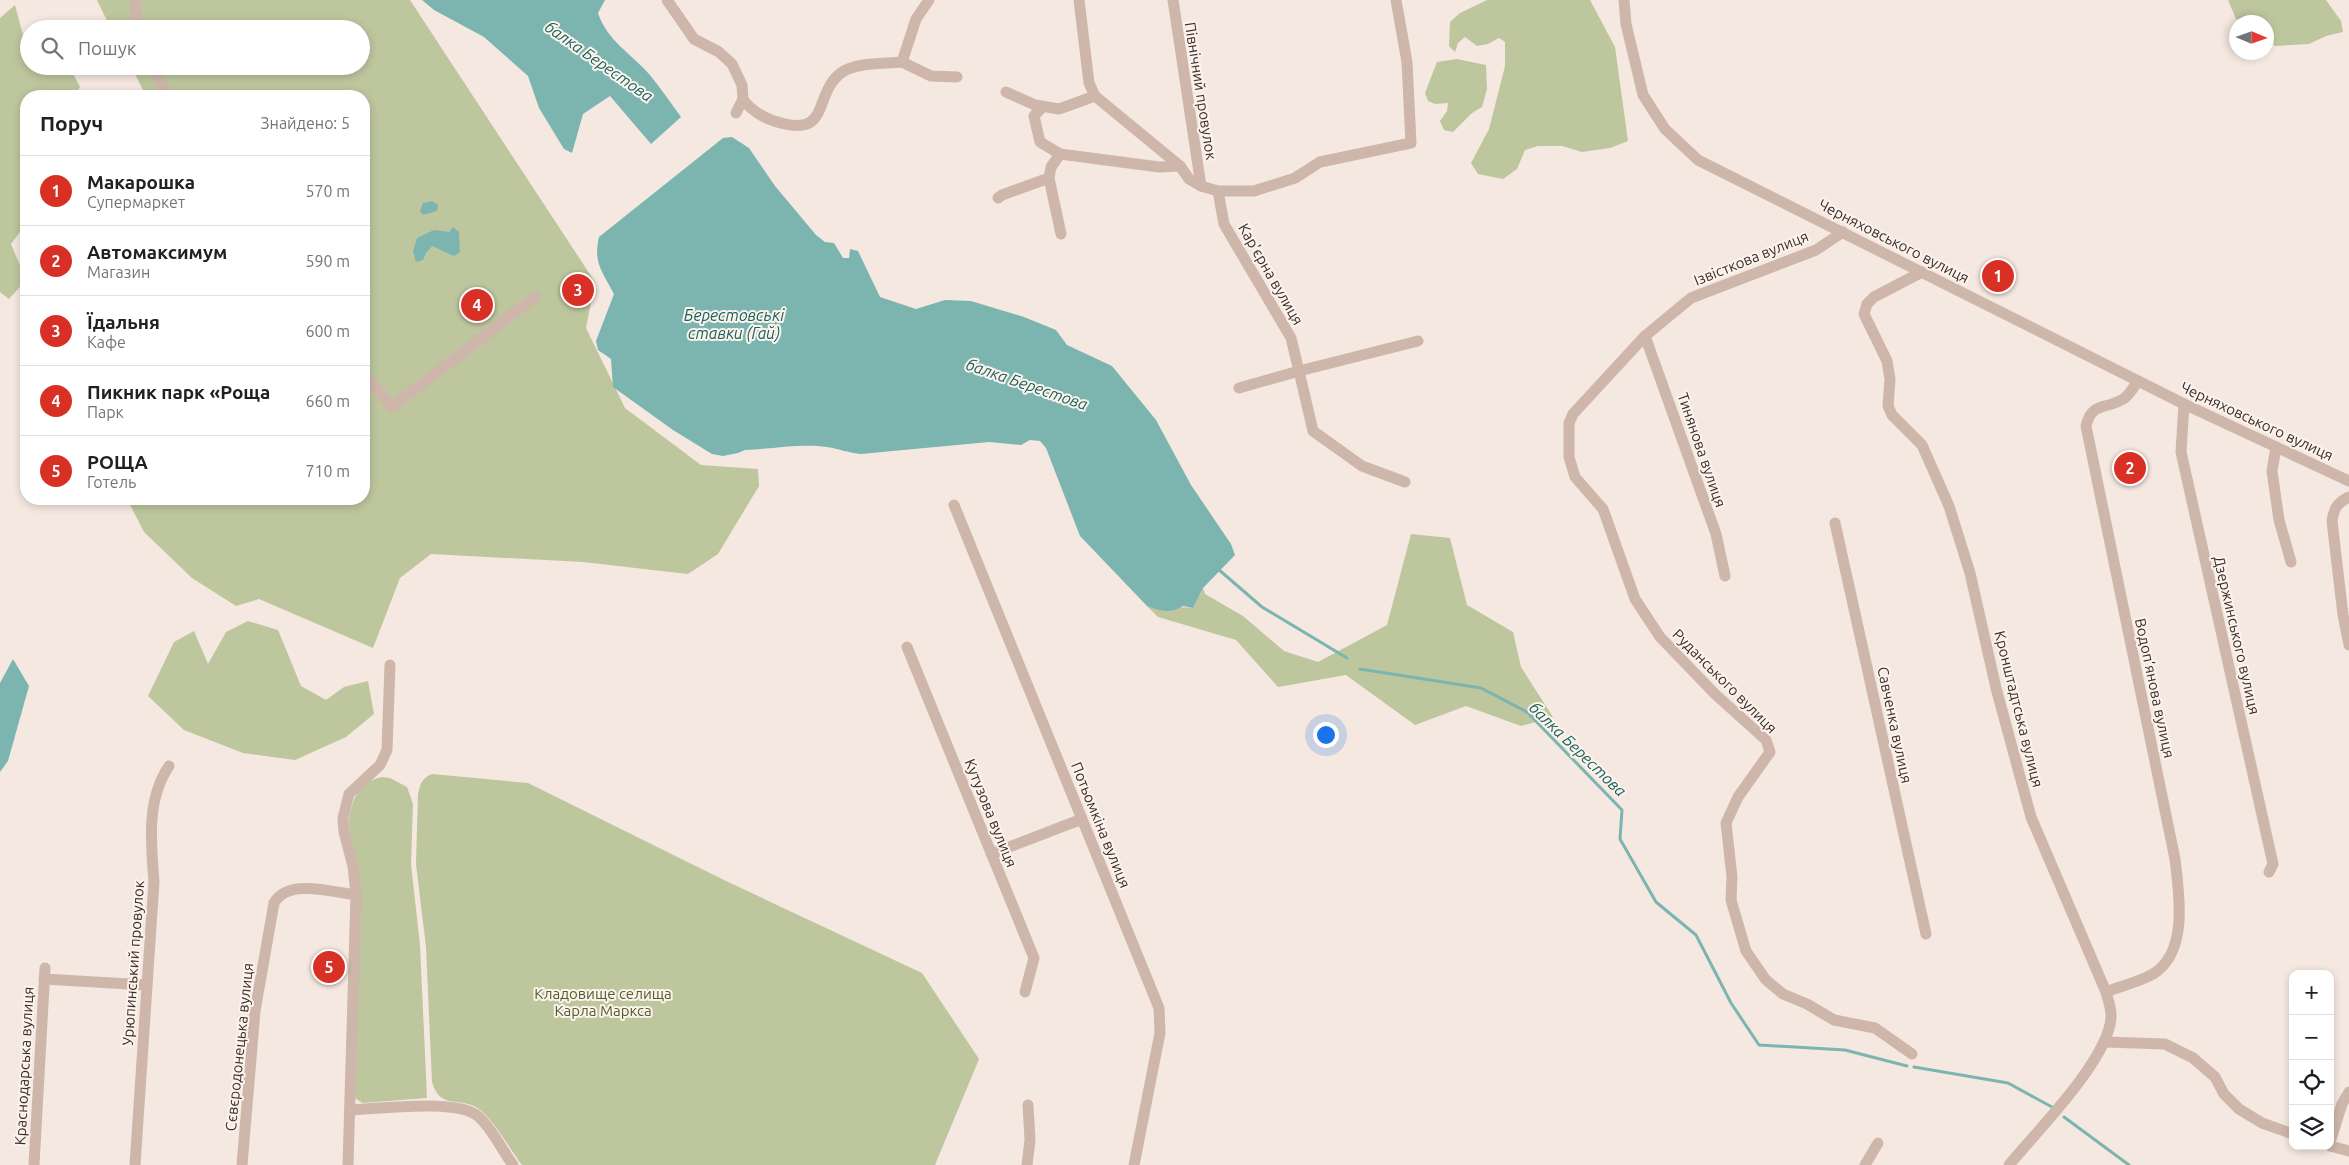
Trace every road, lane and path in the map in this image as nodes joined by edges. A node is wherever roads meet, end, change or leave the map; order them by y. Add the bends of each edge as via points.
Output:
1 (135, 0) edge
2 (667, 0) edge
3 (929, 0) edge
4 (1079, 0) edge
5 (1173, 0) edge
6 (1396, 0) edge
7 (1622, 2) edge
8 (137, 20) edge
9 (902, 62) junction
10 (156, 75) edge
11 (957, 77) dead end
12 (166, 90) edge
13 (1006, 92) dead end
14 (1095, 96) junction
15 (743, 99) junction
16 (1042, 107) junction
17 (736, 113) dead end
18 (1060, 154) junction
19 (1180, 166) junction
20 (1049, 178) junction
21 (1201, 186) junction
22 (1218, 191) junction
23 (998, 198) dead end
24 (1843, 232) junction
25 (1061, 234) dead end
26 (1922, 272) junction
27 (535, 297) dead end
28 (1646, 336) junction
29 (1418, 341) dead end
30 (1299, 371) junction
31 (2138, 380) junction
32 (370, 381) edge
33 (1239, 388) dead end
34 (2184, 404) junction
35 (1569, 424) joint
36 (2276, 447) junction
37 (2349, 481) edge
38 (1405, 482) dead end
39 (2349, 497) edge
40 (954, 505) dead end
41 (1836, 523) dead end
42 (2291, 562) dead end
43 (1725, 576) dead end
44 (2349, 645) edge
45 (906, 647) dead end
46 (390, 666) dead end
47 (169, 766) dead end
48 (1082, 819) junction
49 (991, 854) junction
50 (2269, 872) dead end
51 (356, 895) junction
52 (1926, 934) dead end
53 (146, 985) junction
54 (1025, 992) dead end
55 (2106, 992) junction
56 (2106, 1042) junction
57 (1912, 1054) dead end
58 (2349, 1092) edge
59 (1028, 1105) dead end
60 (350, 1110) junction
61 (2334, 1131) edge
62 (2289, 1133) edge
63 (1878, 1143) dead end
64 (2334, 1145) edge
65 (2349, 1150) edge
66 (34, 1165) edge
67 (135, 1165) edge
68 (242, 1165) edge
69 (348, 1165) edge
70 (513, 1165) edge
71 (1027, 1165) edge
72 (1134, 1165) edge
73 (1865, 1165) edge
74 (2009, 1165) edge

1 - 8 street
2 - 15 street via 694,39 719,52 732,64 742,85
3 - 9 street via 916,19
4 - 14 street via 1089,83
5 - 21 street, Північний провулок
6 - 22 street via 1407,62 1411,143 1320,162 1295,178 1254,191
7 - 24 street, Черняховського вулиця via 1643,95 1665,129 1698,160
9 - 11 street via 931,76
9 - 15 street via 856,67 841,72 809,124 794,128 770,120
10 - 12 street
13 - 16 street
14 - 16 street via 1059,109
14 - 19 street
15 - 17 street
16 - 18 street via 1034,116 1040,142
18 - 19 street via 1159,168
18 - 20 street via 1051,167
19 - 21 street via 1189,180
20 - 23 street
20 - 25 street
21 - 22 street
22 - 30 street, Кар'єрна вулиця via 1224,224 1291,338
24 - 26 street, Черняховського вулиця
24 - 28 street, Iзвiсткова вулиця via 1816,250 1691,298
26 - 31 street, Черняховського вулиця
26 - 55 street, Кронштадтська вулиця via 1874,298 1867,304 1864,314 1887,361 1890,379 1888,406 1892,415 1922,445 1949,506 1970,573 1996,688 2031,817
27 - 32 street via 392,407
28 - 35 street, Iзвiсткова вулиця via 1573,414
28 - 43 street, Тинянова вулиця via 1716,534
29 - 30 street
30 - 33 street
30 - 38 street, Кар'єрна вулиця via 1313,431 1362,466
31 - 34 street, Черняховського вулиця
31 - 55 street, Водоп’янова вулиця via 2124,399 2096,408 2089,414 2086,426 2175,859 2181,913 2172,954 2154,973
34 - 36 street, Черняховського вулиця
34 - 50 street, Дзержинського вулиця via 2181,452 2273,864
35 - 57 street, Руданського вулиця via 1569,457 1576,477 1606,517 1635,599 1660,638 1766,740 1770,752 1738,797 1726,823 1731,900 1746,951 1766,980 1783,994 1834,1020 1875,1028
36 - 37 street, Черняховського вулиця
36 - 42 street via 2272,470 2279,520
39 - 44 street via 2334,509 2332,520
40 - 48 street, Потьомкіна вулиця
41 - 52 street, Савченка вулиця
45 - 49 street, Кутузова вулиця
46 - 51 street via 387,750 380,765 349,794 343,818 354,866
47 - 53 street, Урюпинський провулок via 152,812 150,840 154,882
48 - 49 street
48 - 72 street, Потьомкіна вулиця via 1158,1008 1160,1033
49 - 54 street, Кутузова вулиця via 1034,958
51 - 60 street
51 - 68 street, Сєвєродонецька вулиця via 296,887 283,893 274,903 255,1011
53 - 66 street, Краснодарська вулиця via 44,973
53 - 67 street, Урюпинський провулок
55 - 56 street, Кронштадтська вулиця via 2112,1017
56 - 62 street via 2172,1047 2193,1058 2215,1077 2224,1094 2239,1109 2262,1124
56 - 74 street, Кронштадтська вулиця via 2078,1082
58 - 61 street
59 - 71 street via 1030,1140
60 - 69 street
60 - 70 street via 430,1106 461,1108 480,1118
63 - 73 street
64 - 65 street

